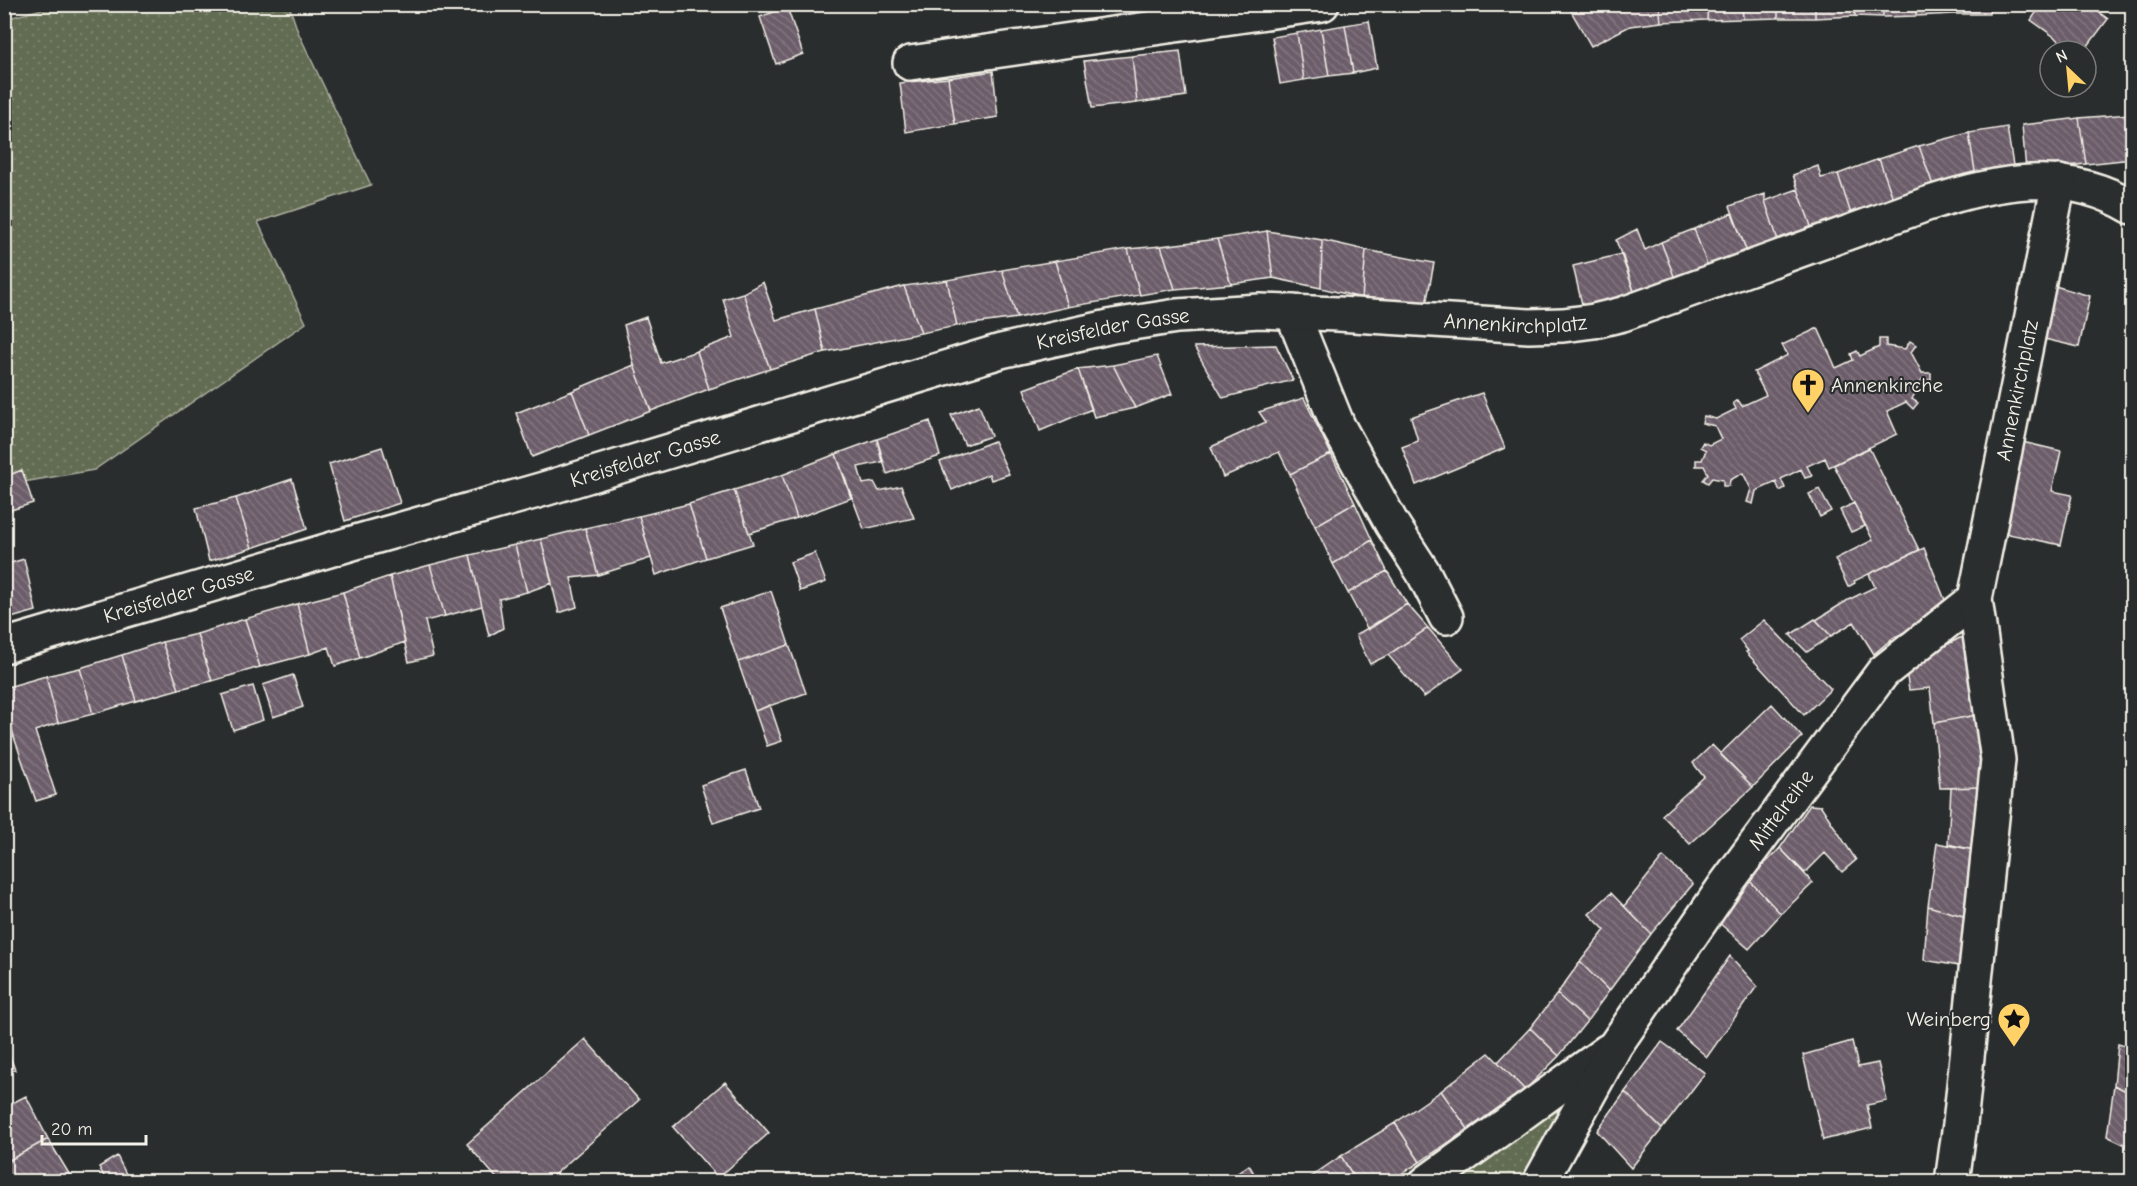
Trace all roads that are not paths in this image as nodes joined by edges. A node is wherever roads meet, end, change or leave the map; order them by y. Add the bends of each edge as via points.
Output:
1 (1322, 4) edge
2 (910, 63) dead end
3 (2059, 182) junction
4 (2133, 207) edge
5 (1292, 312) junction
6 (1975, 599) junction
7 (1446, 617) dead end
8 (4, 646) edge
9 (1615, 1046) junction
10 (1427, 1182) edge
11 (1540, 1182) edge
12 (1952, 1182) edge

1 - 2 street
3 - 4 street, Annenkirchplatz via 2083,185
3 - 5 street, Annenkirchplatz via 1998,186 1951,196 1632,311 1594,321 1529,326
3 - 6 street, Annenkirchplatz
5 - 7 street via 1338,426
5 - 8 street, Kreisfelder Gasse via 1177,316 1001,351
6 - 9 street, Mittelreihe via 1883,672 1726,884
6 - 12 street via 1998,760
9 - 10 street, Mittelreihe
9 - 11 street, Mittelreihe

